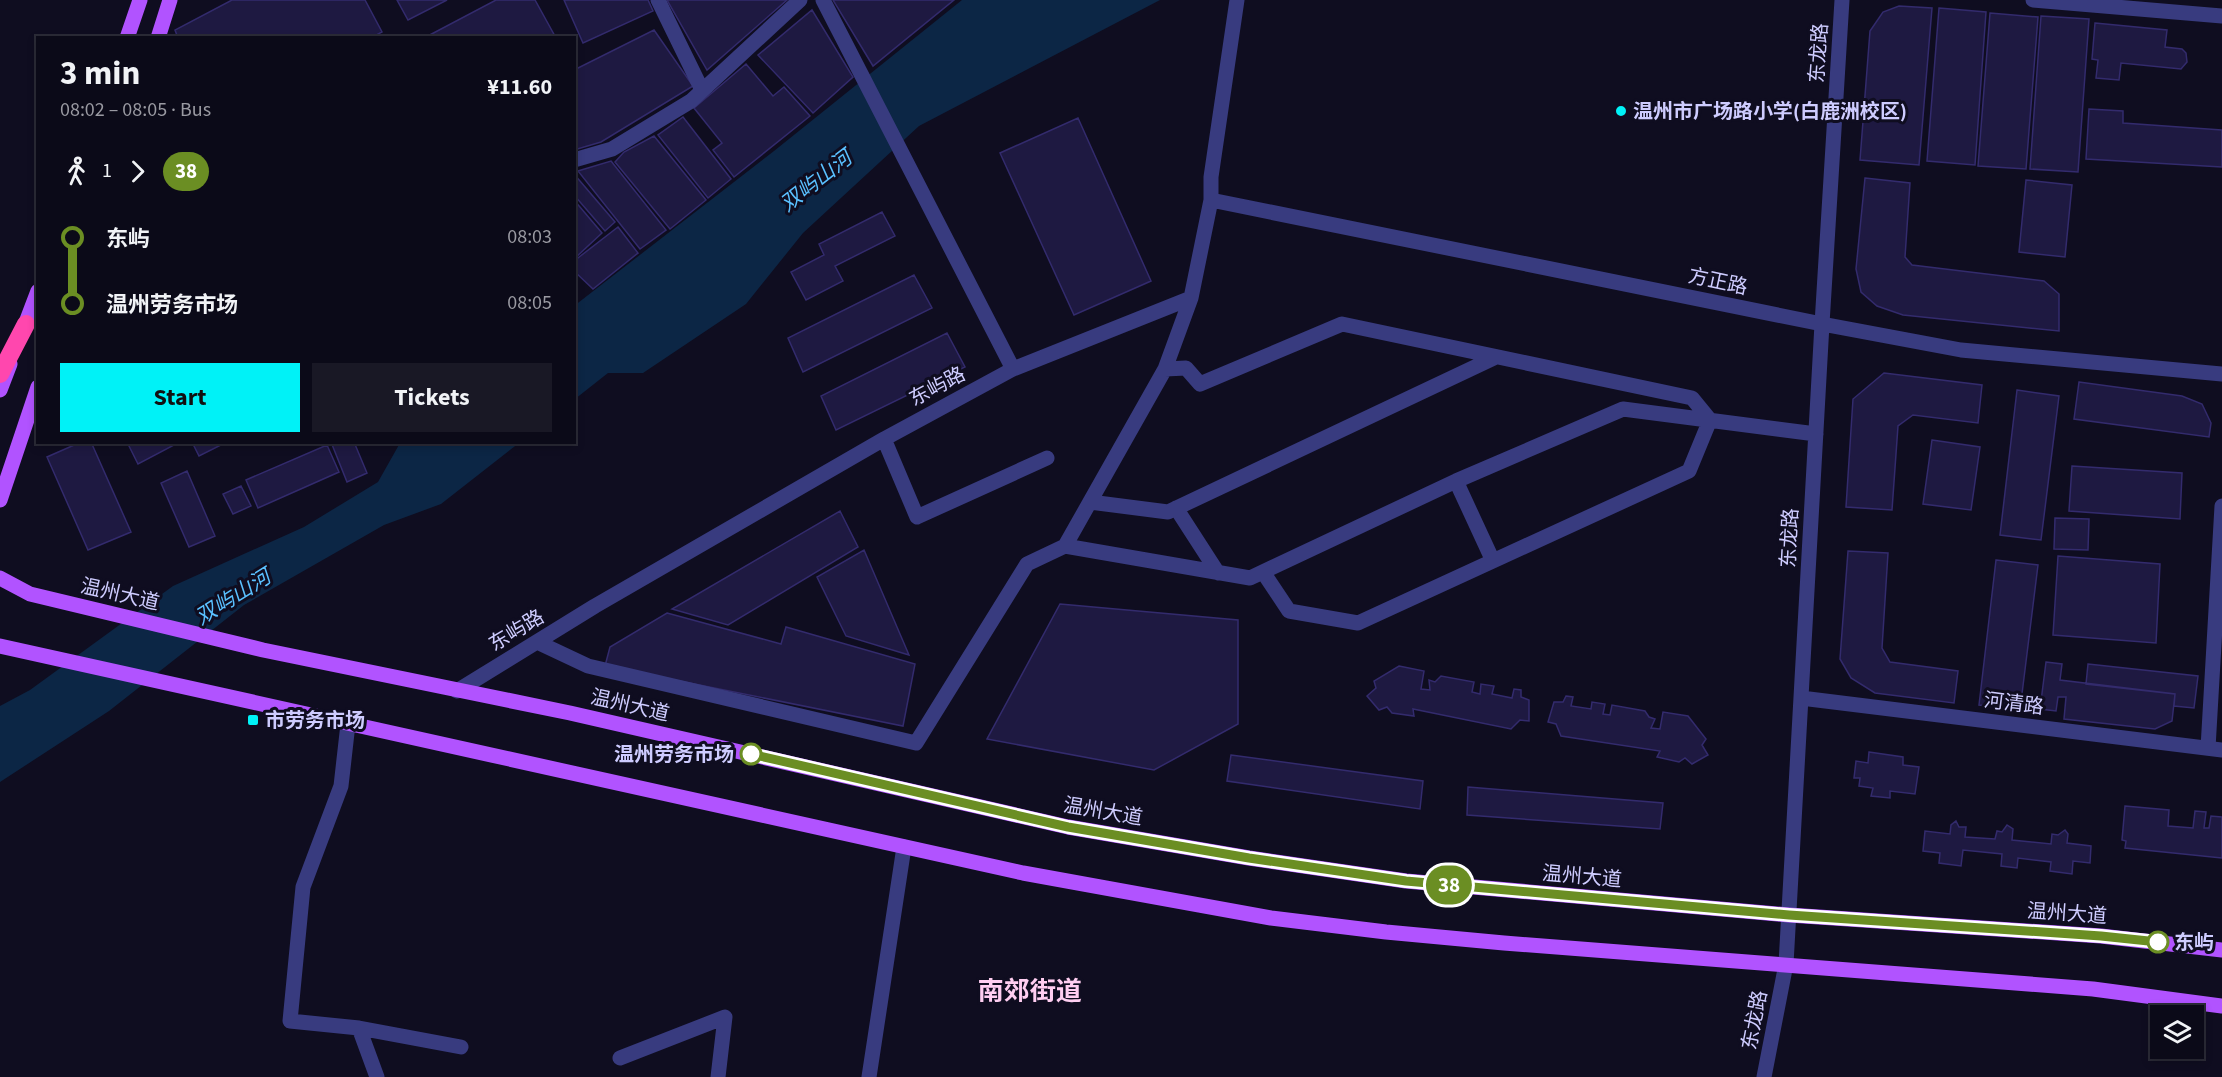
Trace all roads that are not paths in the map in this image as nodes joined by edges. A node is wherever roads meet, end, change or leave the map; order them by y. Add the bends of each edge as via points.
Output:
1 (140, 0) edge
2 (170, 0) edge
3 (658, 0) edge
4 (800, 0) edge
5 (823, 0) edge
6 (1237, 0) edge
7 (1842, 0) edge
8 (2032, 0) edge
9 (2222, 16) edge
10 (128, 36) edge
11 (159, 36) edge
12 (702, 90) junction
13 (576, 159) edge
14 (1211, 200) junction
15 (36, 296) edge
16 (1191, 298) junction
17 (26, 324) junction
18 (1822, 324) junction
19 (1496, 357) junction
20 (1013, 369) junction
21 (1165, 369) junction
22 (0, 374) edge
23 (2222, 374) edge
24 (0, 390) edge
25 (36, 393) edge
26 (1710, 420) junction
27 (1816, 434) junction
28 (884, 439) junction
29 (1047, 458) dead end
30 (1456, 481) junction
31 (0, 500) edge
32 (1090, 502) junction
33 (2222, 506) edge
34 (1176, 508) junction
35 (1065, 546) junction
36 (1493, 561) junction
37 (1263, 572) junction
38 (1218, 573) junction
39 (0, 578) edge
40 (537, 642) junction
41 (0, 646) edge
42 (2218, 646) edge
43 (457, 691) junction
44 (1801, 698) junction
45 (348, 724) junction
46 (2215, 749) edge
47 (904, 848) junction
48 (1789, 915) junction
49 (2222, 950) edge
50 (1786, 964) junction
51 (2222, 1006) edge
52 (359, 1028) junction
53 (461, 1047) dead end
54 (620, 1058) dead end
55 (377, 1077) edge
56 (718, 1077) edge
57 (869, 1077) edge
58 (1764, 1077) edge

1 - 10 main road
2 - 11 main road
3 - 12 street
4 - 12 street
5 - 20 street
6 - 14 street
7 - 18 street, 东龙路
8 - 9 street
12 - 13 street via 691,101 612,148
14 - 16 street
14 - 18 street, 方正路
15 - 17 main road
16 - 20 street, 东屿路
16 - 21 street
17 - 22 highway
17 - 24 main road
18 - 23 street, 方正路 via 1961,350
18 - 27 street, 东龙路
19 - 21 street via 1342,324 1200,384 1186,368
19 - 26 street via 1692,398
19 - 34 street
20 - 28 street, 东屿路
21 - 32 street
25 - 31 main road
26 - 27 street
26 - 30 street via 1623,409
26 - 36 street via 1689,471
27 - 44 street, 东龙路
28 - 29 street via 917,517
28 - 40 street, 东屿路
30 - 36 street
30 - 37 street
32 - 34 street via 1168,512
32 - 35 street
33 - 42 street
34 - 38 street
35 - 38 street
35 - 40 street via 1027,564 916,743 588,666
36 - 37 street via 1358,623 1289,611
37 - 38 street via 1250,578
39 - 43 main road, 温州大道 via 30,594
40 - 43 street, 东屿路
41 - 45 main road
42 - 46 street
43 - 48 main road, 温州大道 via 570,713 1068,827 1249,858 1406,881
44 - 46 street, 河清路
44 - 48 street, 东龙路
45 - 47 main road
45 - 52 street via 341,786 303,887 290,1021
47 - 50 main road via 1271,918 1398,933
47 - 57 street
48 - 49 main road, 温州大道 via 2101,936
48 - 50 street, 东龙路
50 - 51 main road via 2093,989
50 - 58 street, 东龙路
52 - 53 street
52 - 55 street
54 - 56 street via 725,1017

